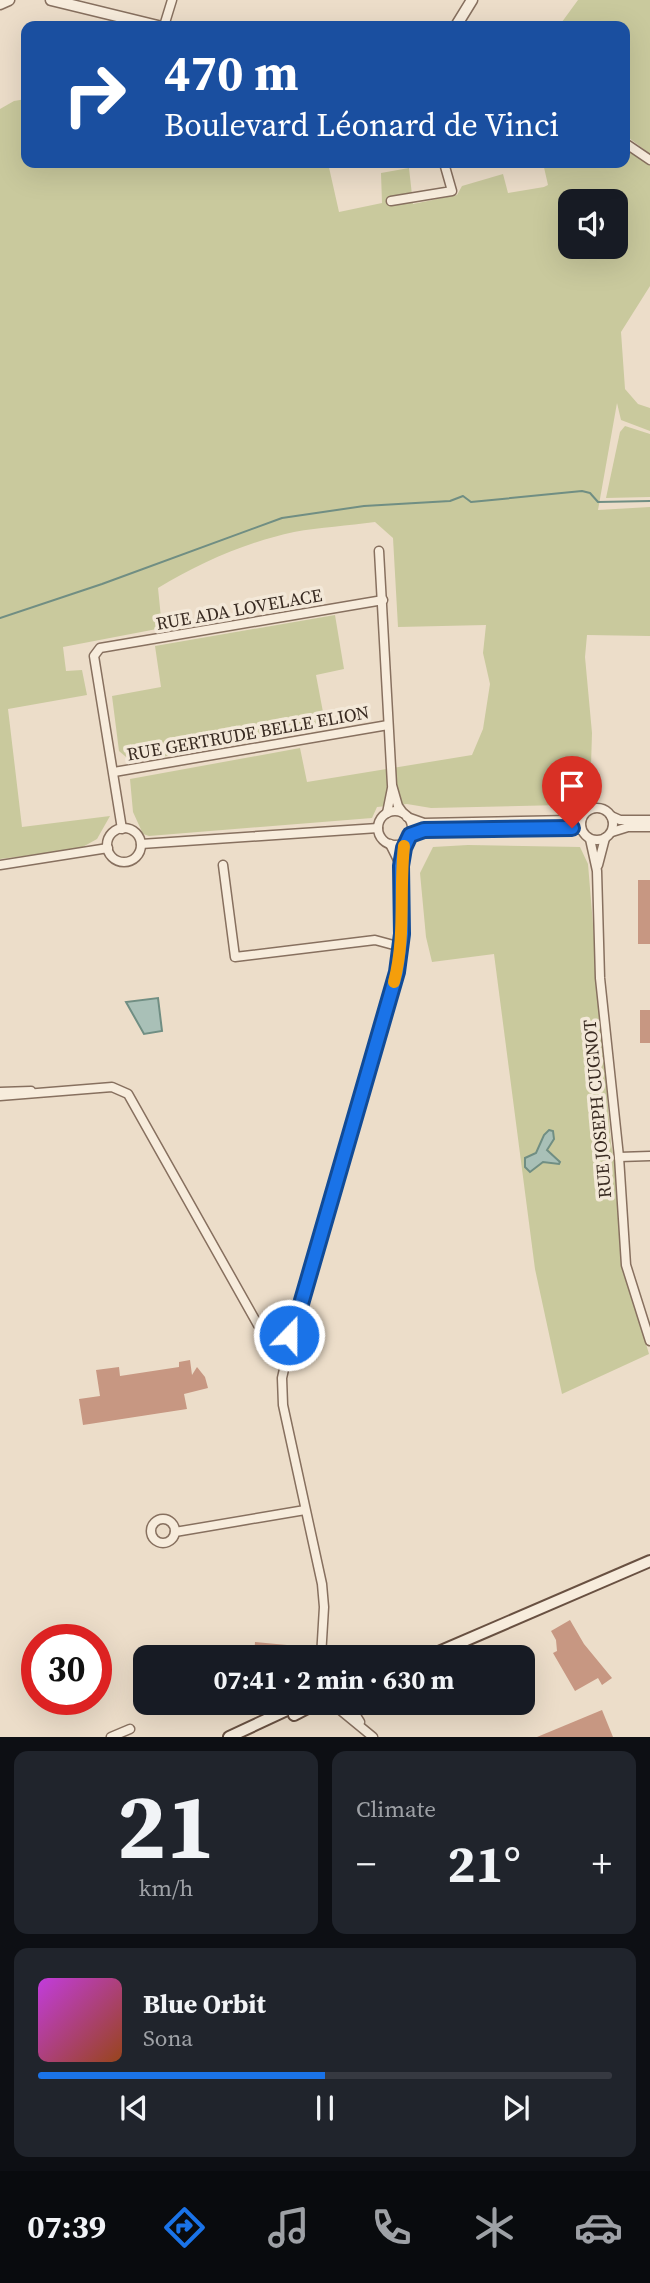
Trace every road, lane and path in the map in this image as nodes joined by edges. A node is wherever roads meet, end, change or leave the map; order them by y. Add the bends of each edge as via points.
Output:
1 (9, 0) edge
2 (51, 0) edge
3 (172, 0) edge
4 (472, 0) edge
5 (0, 4) edge
6 (92, 5) edge
7 (124, 21) edge
8 (166, 21) edge
9 (459, 21) edge
10 (630, 146) edge
11 (650, 160) edge
12 (445, 168) edge
13 (391, 201) dead end
14 (379, 551) dead end
15 (383, 600) junction
16 (388, 725) junction
17 (114, 772) junction
18 (392, 785) junction
19 (387, 813) junction
20 (405, 815) junction
21 (611, 816) junction
22 (582, 817) junction
23 (650, 820) edge
24 (650, 827) edge
25 (378, 828) junction
26 (122, 829) junction
27 (581, 830) junction
28 (608, 835) junction
29 (408, 837) junction
30 (590, 839) junction
31 (141, 844) junction
32 (390, 844) junction
33 (108, 848) junction
34 (0, 865) edge
35 (223, 865) dead end
36 (401, 866) junction
37 (597, 871) junction
38 (401, 947) junction
39 (0, 1094) edge
40 (650, 1156) edge
41 (619, 1157) junction
42 (292, 1335) junction
43 (650, 1341) edge
44 (279, 1342) junction
45 (287, 1356) junction
46 (305, 1510) junction
47 (175, 1532) dead end
48 (650, 1562) edge
49 (323, 1643) edge
50 (455, 1645) edge
51 (276, 1715) edge
52 (292, 1715) edge
53 (346, 1715) edge
54 (354, 1715) edge
55 (130, 1729) dead end
56 (372, 1736) edge
57 (111, 1737) edge
58 (229, 1737) edge
59 (247, 1737) edge

1 - 5 street
2 - 6 street
3 - 8 street
4 - 9 street
6 - 7 street
10 - 11 street
12 - 13 street via 452,191
14 - 15 street
15 - 16 street
15 - 17 street, RUE ADA LOVELACE via 100,648 93,656
16 - 17 street, RUE GERTRUDE BELLE ELION
16 - 18 street
17 - 26 street
18 - 19 street
18 - 20 street
19 - 20 street
19 - 25 street
20 - 22 street via 424,823
20 - 29 street via 411,825
21 - 22 street via 598,807
21 - 23 street
21 - 28 street
22 - 27 street
24 - 28 street via 628,827
25 - 31 street
25 - 32 street
26 - 31 street via 133,831
26 - 33 street via 111,835
27 - 29 street via 424,830
27 - 30 street
28 - 30 street
28 - 37 street, RUE JOSEPH CUGNOT
29 - 32 street
29 - 36 street
30 - 37 street, RUE JOSEPH CUGNOT
31 - 33 street via 129,862 115,859
32 - 36 street
33 - 34 street
35 - 38 street via 235,957 375,940
36 - 38 street
37 - 41 street, RUE JOSEPH CUGNOT via 600,978
38 - 42 street via 377,1047
39 - 44 street via 24,1089 120,1089 132,1099 258,1325
40 - 41 street
41 - 43 street, RUE JOSEPH CUGNOT via 626,1265
42 - 44 street
42 - 45 street via 299,1350
44 - 45 street via 280,1351
45 - 46 street via 283,1405
46 - 47 street
46 - 49 street via 322,1584
48 - 50 main road
51 - 58 main road
52 - 59 main road
53 - 56 street
54 - 56 street
55 - 57 street

